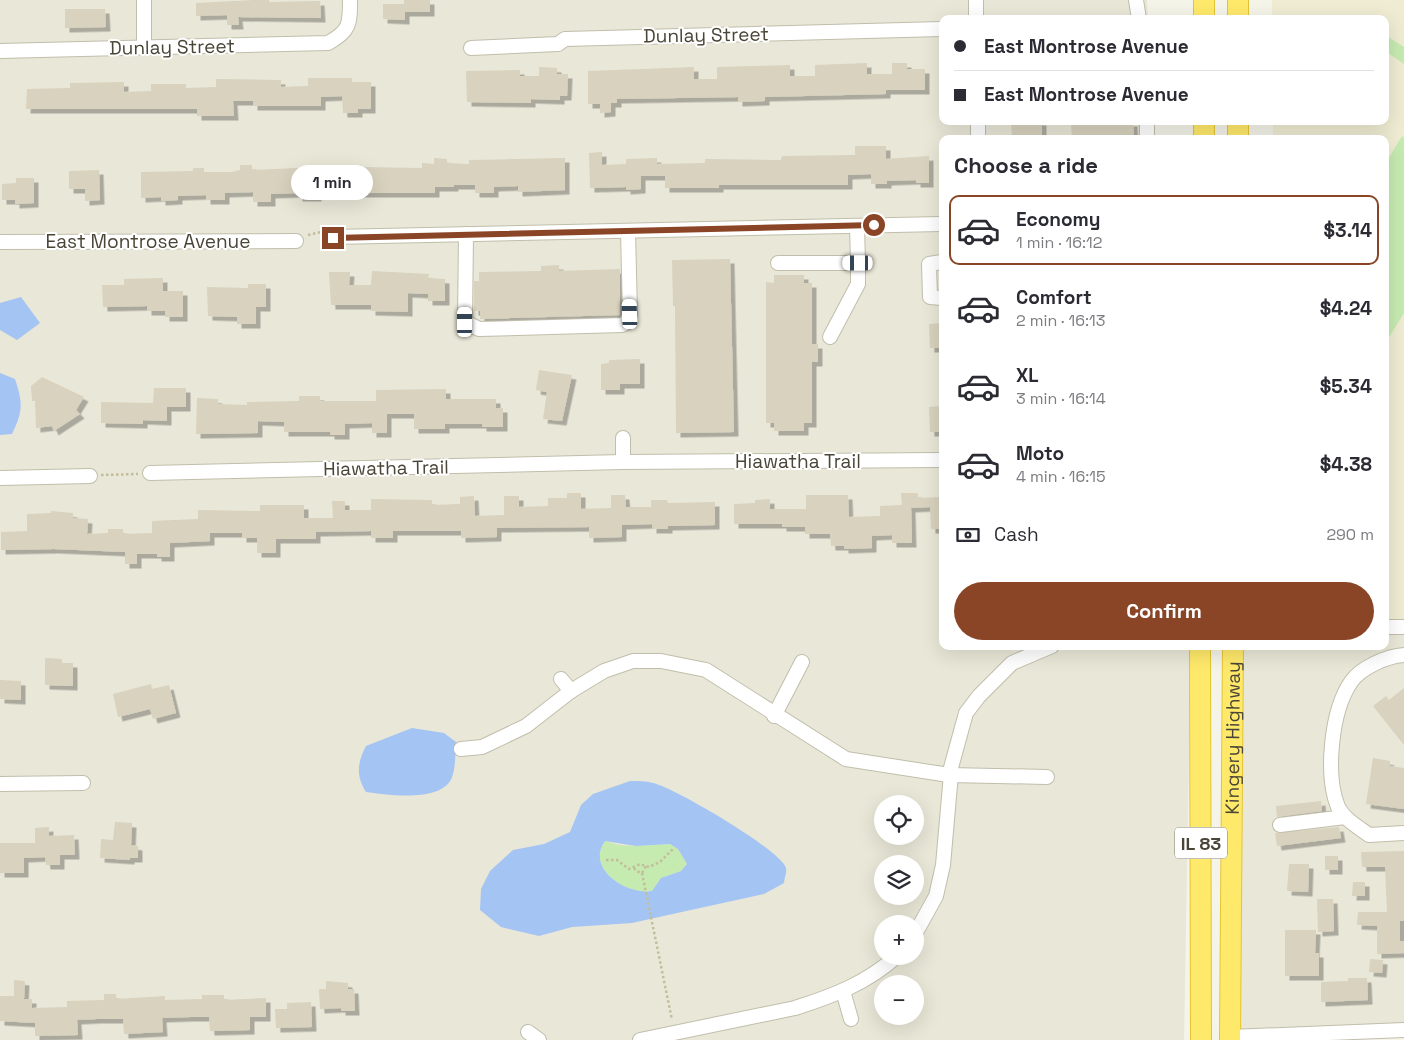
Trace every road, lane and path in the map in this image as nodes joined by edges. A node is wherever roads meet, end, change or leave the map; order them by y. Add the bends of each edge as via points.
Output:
1 (144, 0) edge
2 (350, 0) edge
3 (976, 0) edge
4 (1136, 0) edge
5 (1204, 0) edge
6 (1238, 0) edge
7 (976, 15) edge
8 (1138, 15) edge
9 (1204, 15) edge
10 (1238, 15) edge
11 (939, 29) edge
12 (144, 48) junction
13 (471, 48) dead end
14 (0, 51) edge
15 (939, 224) edge
16 (857, 226) junction
17 (628, 230) junction
18 (466, 234) junction
19 (333, 238) joint
20 (296, 241) joint
21 (0, 242) edge
22 (939, 262) edge
23 (778, 263) dead end
24 (858, 263) junction
25 (939, 298) edge
26 (830, 337) dead end
27 (622, 438) dead end
28 (939, 460) edge
29 (623, 462) junction
30 (150, 473) joint
31 (90, 476) joint
32 (0, 478) edge
33 (1389, 627) edge
34 (1404, 627) edge
35 (1043, 650) edge
36 (1200, 650) edge
37 (1233, 650) edge
38 (1404, 656) edge
39 (802, 662) dead end
40 (561, 679) dead end
41 (571, 691) junction
42 (774, 716) junction
43 (461, 749) dead end
44 (950, 774) junction
45 (1047, 777) dead end
46 (83, 783) dead end
47 (0, 784) edge
48 (1345, 817) junction
49 (1280, 825) dead end
50 (1404, 833) edge
51 (673, 849) dead end
52 (606, 860) dead end
53 (646, 866) junction
54 (634, 868) junction
55 (642, 872) junction
56 (924, 918) edge
57 (887, 965) edge
58 (844, 991) junction
59 (851, 1019) dead end
60 (1404, 1030) edge
61 (676, 1035) edge
62 (1230, 1038) edge
63 (640, 1040) edge
64 (1201, 1040) edge

1 - 12 street
2 - 12 street, Dunlay Street via 350,20 342,35 328,43
3 - 7 street
4 - 8 street
5 - 9 highway
6 - 10 highway
11 - 13 street, Dunlay Street via 565,39 558,44
12 - 14 street, Dunlay Street
15 - 16 street
16 - 17 street
16 - 24 street
17 - 18 street
17 - 18 street via 630,314 622,325 479,329 465,322
18 - 19 street
19 - 20 path via 328,232 313,232
20 - 21 street, East Montrose Avenue
22 - 25 street via 929,264 930,297
23 - 24 street
24 - 26 street via 858,284
27 - 29 street
28 - 29 street, Hiawatha Trail
29 - 30 street, Hiawatha Trail
30 - 31 path
31 - 32 street
33 - 34 street
35 - 44 street via 1012,663 966,713
36 - 64 highway, Kingery Highway / IL 83
37 - 62 highway, Kingery Highway / IL 83
38 - 48 street via 1373,664 1351,680 1340,703 1332,745 1331,784
39 - 42 street
40 - 41 street
41 - 42 street via 604,671 633,662 661,661 706,670
41 - 43 street via 526,726 482,747
42 - 44 street via 846,759
44 - 45 street
44 - 56 street via 943,864 936,896
46 - 47 street
48 - 49 street
48 - 50 street via 1369,835
51 - 53 path via 654,866
52 - 54 path via 617,860 625,867
53 - 54 path via 640,864
53 - 55 path
54 - 55 path
55 - 61 path
57 - 58 street
58 - 59 street
58 - 61 street via 795,1008
60 - 62 street
61 - 63 street

